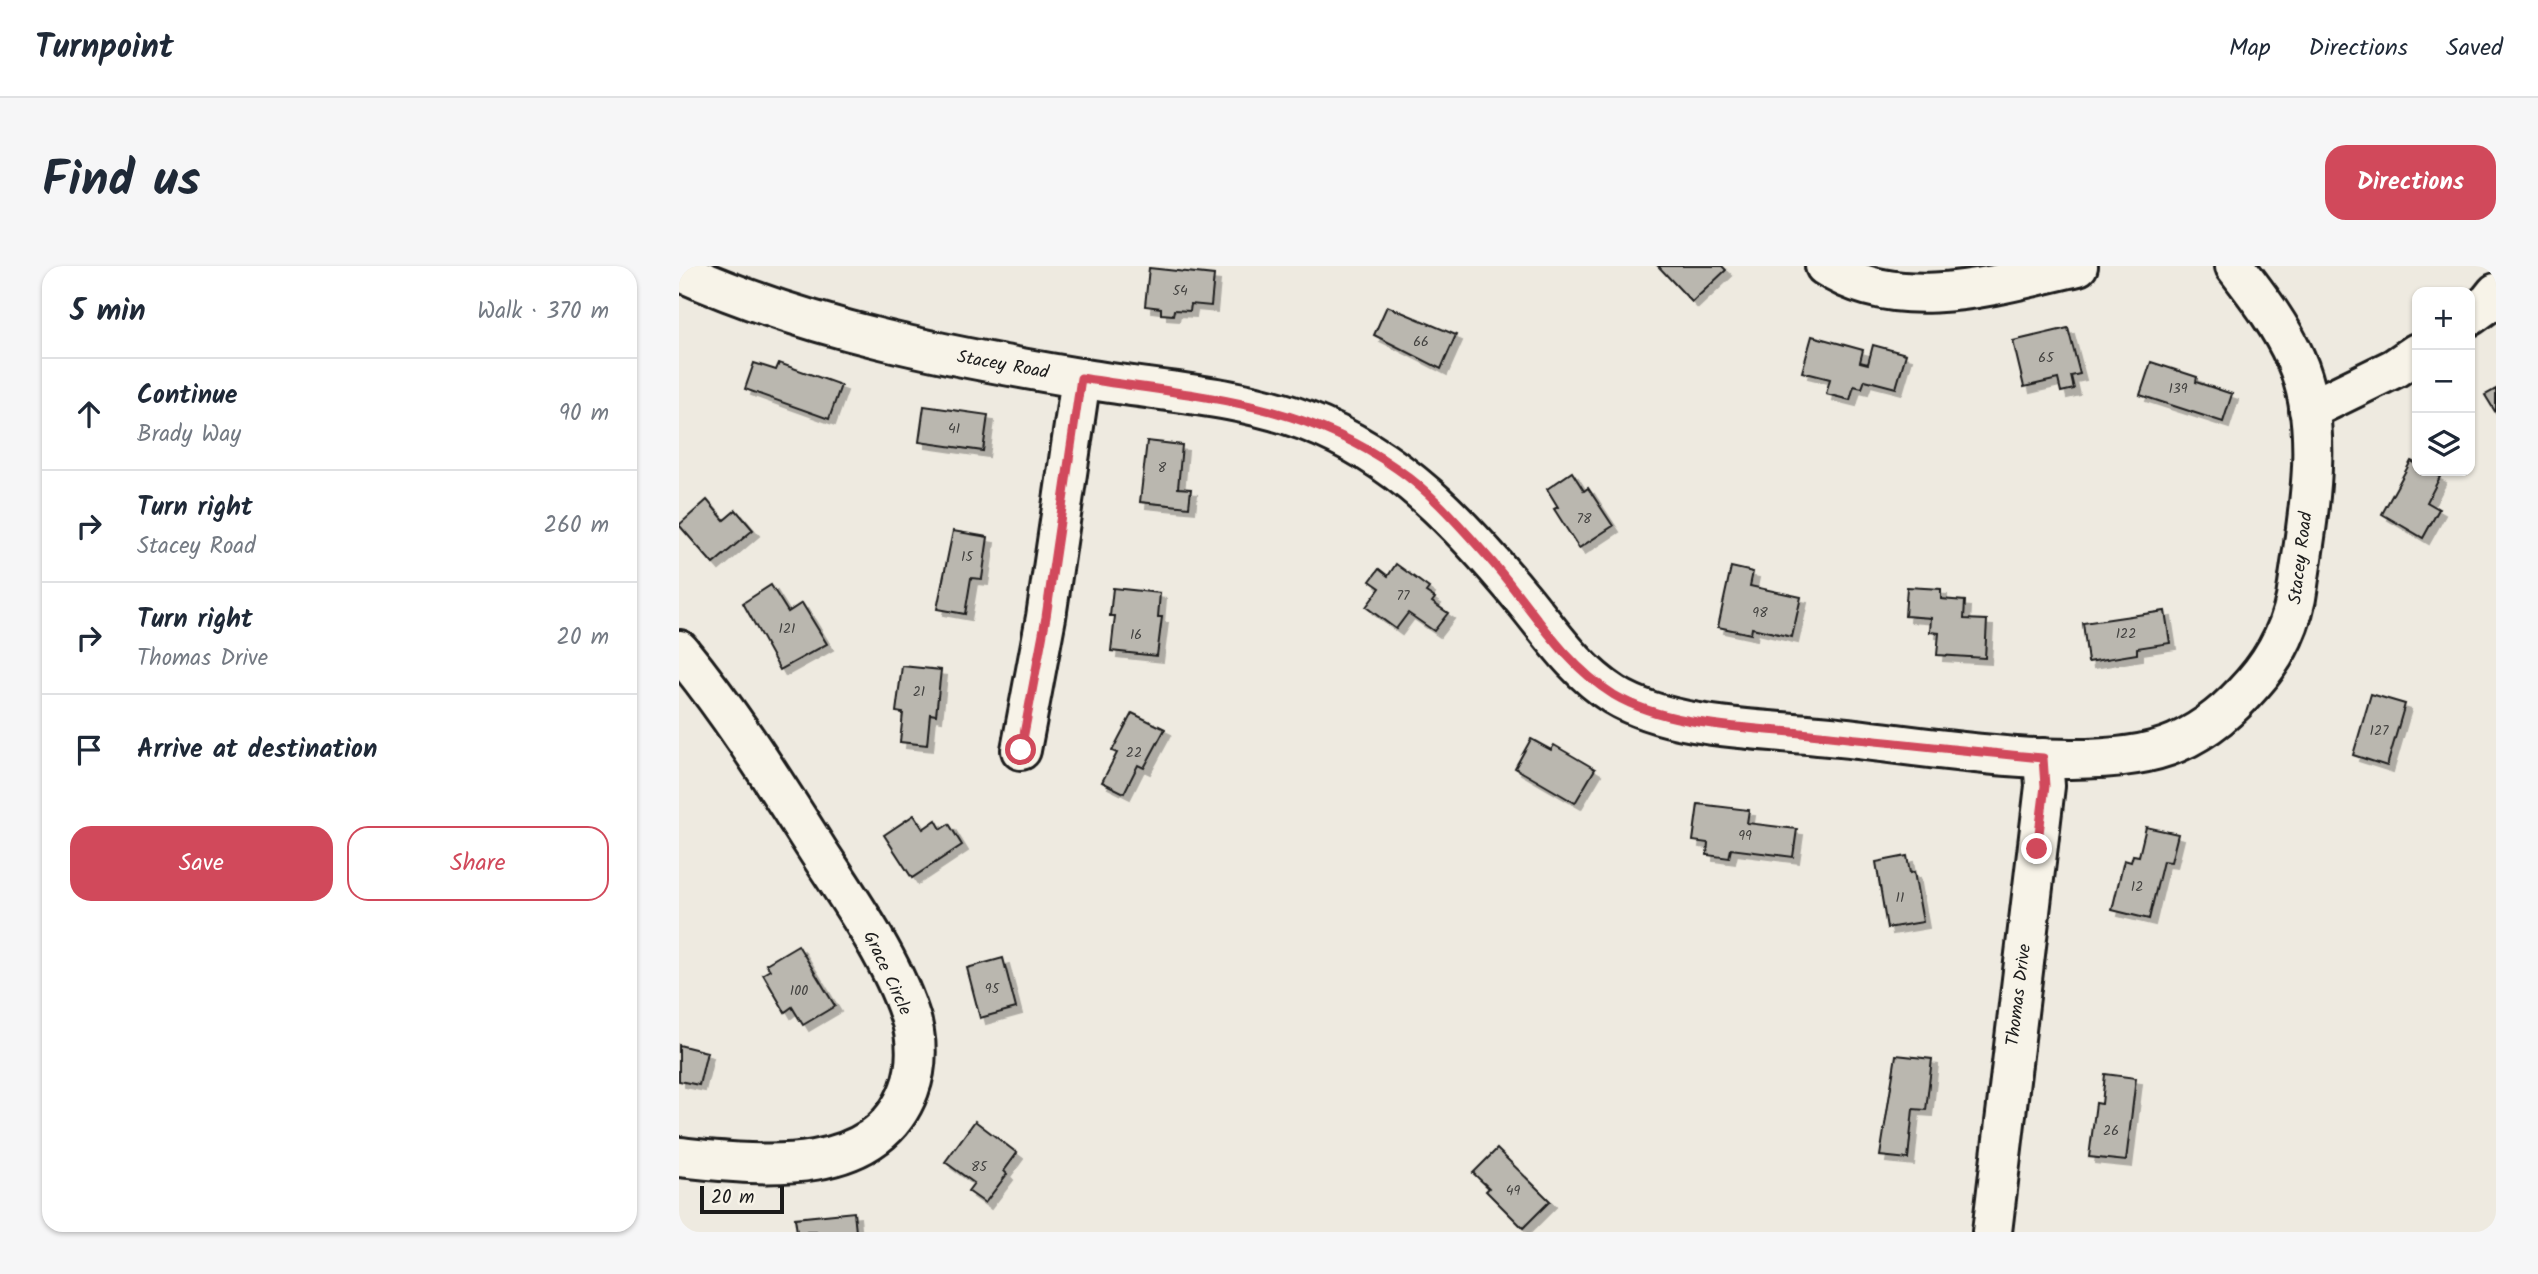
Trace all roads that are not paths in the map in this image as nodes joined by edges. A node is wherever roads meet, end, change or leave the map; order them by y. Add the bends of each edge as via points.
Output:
1 (1825, 266) edge
2 (2078, 266) edge
3 (2235, 266) edge
4 (679, 271) edge
5 (2496, 293) edge
6 (2475, 312) edge
7 (2412, 356) edge
8 (1081, 378) junction
9 (2309, 410) junction
10 (679, 650) edge
11 (1021, 750) dead end
12 (2043, 758) junction
13 (679, 1157) edge
14 (1992, 1232) edge

1 - 2 street via 1842,277 1910,294 1987,287
3 - 9 street, Stacey Road via 2297,360
4 - 8 street, Stacey Road via 733,295 853,334
5 - 6 street
7 - 9 street
8 - 11 street via 1046,617
8 - 12 street, Stacey Road via 1225,398 1345,436 1398,469 1445,512 1488,557 1567,655 1615,695 1673,718
9 - 12 street, Stacey Road via 2309,484 2295,609 2269,666 2227,713 2173,745 2111,757
10 - 13 street, Grace Circle via 723,704 867,928 909,1014 918,1067 902,1109 868,1142 817,1161 759,1166
12 - 14 street, Thomas Drive via 2045,786

